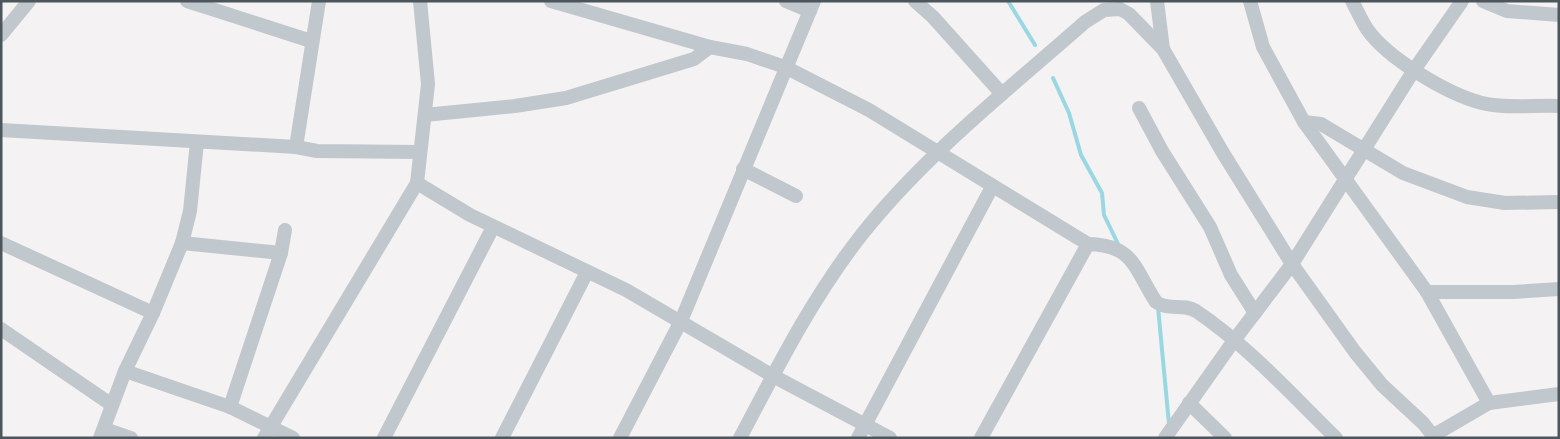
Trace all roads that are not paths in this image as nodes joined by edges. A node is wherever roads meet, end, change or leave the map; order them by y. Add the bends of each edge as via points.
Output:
1 (29, 1) edge
2 (187, 1) edge
3 (319, 1) edge
4 (420, 1) edge
5 (550, 1) edge
6 (786, 1) edge
7 (915, 1) edge
8 (1157, 1) edge
9 (1250, 1) edge
10 (1352, 1) edge
11 (1462, 1) edge
12 (1483, 1) edge
13 (812, 6) edge
14 (1559, 15) edge
15 (1, 35) edge
16 (311, 40) junction
17 (710, 47) junction
18 (1162, 49) junction
19 (785, 67) junction
20 (1414, 70) junction
21 (1002, 94) junction
22 (1559, 106) edge
23 (1138, 108) dead end
24 (425, 115) junction
25 (1304, 122) junction
26 (1, 130) edge
27 (197, 142) junction
28 (296, 147) junction
29 (1364, 150) junction
30 (419, 152) junction
31 (938, 154) junction
32 (744, 169) junction
33 (1345, 179) junction
34 (417, 183) junction
35 (992, 187) junction
36 (796, 196) dead end
37 (1559, 202) edge
38 (494, 227) junction
39 (285, 230) dead end
40 (1, 243) edge
41 (182, 243) junction
42 (1088, 244) junction
43 (281, 253) junction
44 (1292, 264) junction
45 (588, 272) junction
46 (1559, 288) edge
47 (1427, 292) junction
48 (154, 313) junction
49 (1255, 313) junction
50 (681, 321) junction
51 (1, 329) edge
52 (1235, 339) junction
53 (125, 371) junction
54 (773, 376) junction
55 (1559, 394) edge
56 (1189, 403) junction
57 (1489, 403) junction
58 (112, 405) junction
59 (230, 407) junction
60 (865, 424) junction
61 (270, 425) junction
62 (102, 433) edge
63 (1434, 436) edge
64 (131, 438) edge
65 (264, 438) edge
66 (293, 438) edge
67 (384, 438) edge
68 (502, 438) edge
69 (620, 438) edge
70 (740, 438) edge
71 (858, 438) edge
72 (890, 438) edge
73 (981, 438) edge
74 (1165, 438) edge
75 (1225, 438) edge
76 (1336, 438) edge

1 - 15 street
2 - 16 street
3 - 16 street
4 - 24 street via 427,67
5 - 17 street
6 - 13 street
7 - 21 street
8 - 18 street
9 - 25 street via 1263,46
10 - 20 street via 1367,29
11 - 20 street
12 - 14 street via 1507,11
13 - 19 street
16 - 28 street
17 - 19 street via 747,54
17 - 24 street via 694,59 566,98
18 - 21 street via 1129,14 1120,9 1104,10 1085,22
18 - 44 street
19 - 31 street via 869,110
19 - 32 street
20 - 22 street via 1454,92 1483,103
20 - 29 street
21 - 31 street
23 - 49 street via 1210,227 1231,275
24 - 30 street
25 - 29 street via 1321,124
25 - 33 street
26 - 27 street
27 - 28 street
27 - 41 street via 192,201
28 - 30 street via 318,151
29 - 33 street
29 - 37 street via 1403,174 1467,197 1505,202
30 - 34 street
31 - 35 street
31 - 54 street via 862,234 821,294
32 - 36 street
32 - 50 street
33 - 44 street
33 - 47 street
34 - 38 street
34 - 61 street
35 - 42 street
35 - 60 street
38 - 45 street
38 - 67 street
39 - 43 street
40 - 48 street
41 - 43 street
41 - 48 street
42 - 52 street via 1107,244 1117,248 1128,256 1156,302 1162,306 1193,309
42 - 73 street
43 - 59 street
44 - 49 street
44 - 63 street via 1382,385
45 - 50 street
45 - 68 street
46 - 47 street via 1513,292
47 - 57 street
48 - 53 street
49 - 52 street
50 - 54 street
50 - 69 street
51 - 58 street
52 - 56 street
52 - 76 street
53 - 58 street
53 - 59 street
54 - 60 street
54 - 70 street
55 - 57 street
56 - 74 street
56 - 75 street
57 - 63 street
58 - 62 street
59 - 61 street
60 - 71 street
60 - 72 street
61 - 65 street
61 - 66 street
62 - 64 street

